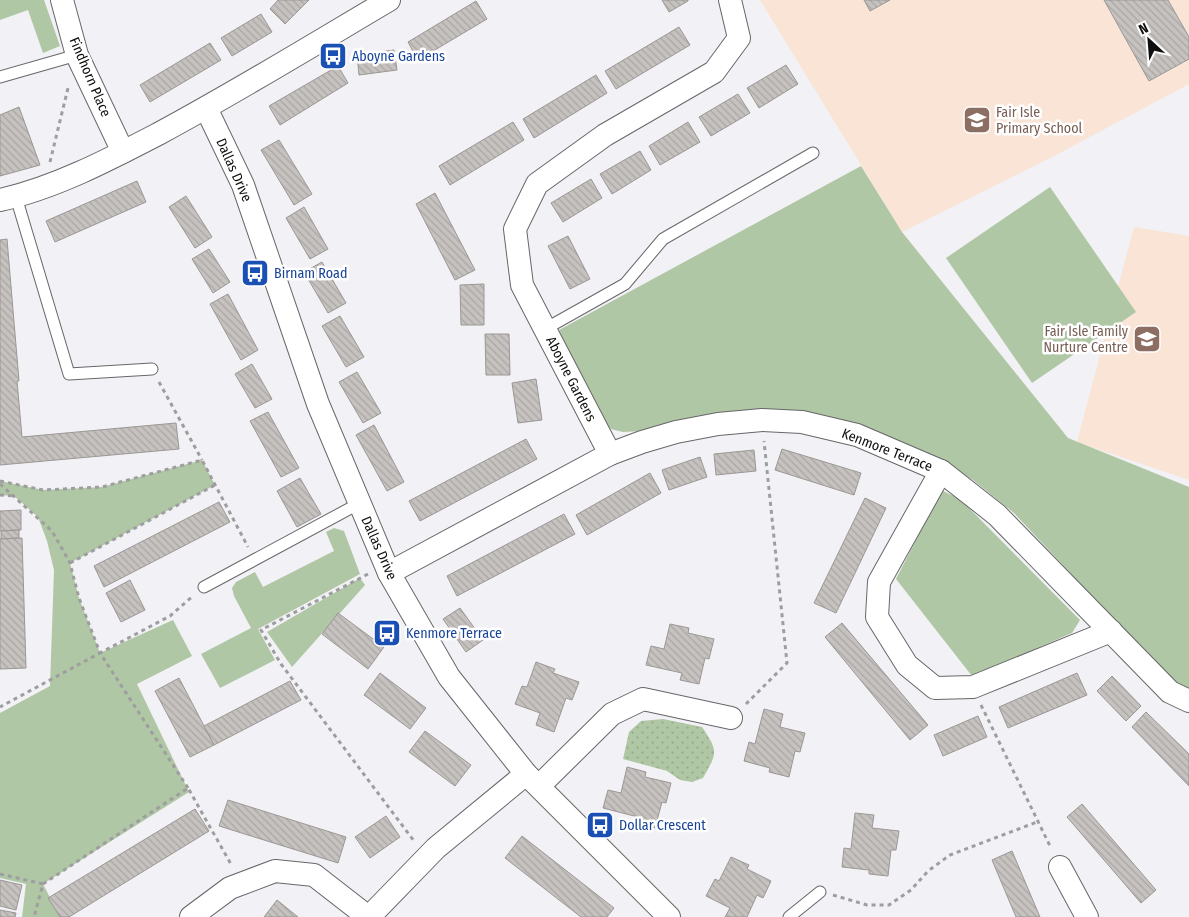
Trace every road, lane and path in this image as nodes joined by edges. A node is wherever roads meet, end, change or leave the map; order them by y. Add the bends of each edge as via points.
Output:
1 (62, 0) edge
2 (389, 0) edge
3 (730, 0) edge
4 (77, 55) junction
5 (87, 76) junction
6 (0, 77) edge
7 (206, 108) junction
8 (123, 152) junction
9 (813, 153) dead end
10 (44, 187) junction
11 (8, 198) edge
12 (545, 329) junction
13 (152, 369) joint
14 (764, 443) dead end
15 (610, 454) junction
16 (202, 460) junction
17 (941, 471) junction
18 (0, 483) edge
19 (215, 485) junction
20 (0, 496) edge
21 (14, 496) junction
22 (360, 503) junction
23 (255, 560) junction
24 (70, 563) junction
25 (387, 569) junction
26 (204, 587) joint
27 (1111, 631) junction
28 (100, 653) junction
29 (972, 687) junction
30 (1189, 701) edge
31 (0, 707) edge
32 (731, 718) joint
33 (532, 780) junction
34 (188, 788) junction
35 (1037, 822) junction
36 (427, 857) junction
37 (1060, 868) joint
38 (0, 874) edge
39 (42, 884) junction
40 (242, 884) junction
41 (820, 892) joint
42 (34, 917) edge
43 (191, 917) edge
44 (368, 917) edge
45 (669, 917) edge
46 (789, 917) edge
47 (1087, 917) edge

1 - 4 street, Findhorn Place
2 - 7 street
3 - 12 street, Aboyne Gardens via 739,38 714,72 605,135 537,184 515,229 522,286
4 - 5 street, Findhorn Place
4 - 6 lane
5 - 8 street, Findhorn Place
5 - 10 path via 69,84
7 - 8 street
7 - 22 street, Dallas Drive via 243,185 318,404
8 - 10 street
9 - 12 lane via 663,239 625,284
10 - 11 street
11 - 13 lane via 69,374
12 - 15 street, Aboyne Gardens
13 - 16 path
14 - 32 path via 787,663
15 - 17 street, Kenmore Terrace via 676,432 718,424 762,420 802,422 857,435
15 - 25 street, Kenmore Terrace
16 - 18 path via 102,487 43,490
16 - 19 path
17 - 27 street, Kenmore Terrace via 997,515
17 - 29 street, Kenmore Terrace via 878,582 877,617 907,665 935,688
18 - 21 path
19 - 23 path
19 - 24 path
20 - 21 path
21 - 24 path via 52,531
22 - 23 lane
22 - 25 street, Dallas Drive
23 - 26 lane
24 - 28 path
25 - 33 street, Dallas Drive via 449,677
25 - 36 path via 262,630 281,664
26 - 28 path via 170,616
27 - 29 street, Kenmore Terrace
27 - 30 street, Kenmore Terrace via 1170,692
28 - 31 path
28 - 34 path
29 - 35 path
32 - 33 street via 643,699 612,714
33 - 36 street
33 - 45 street, Dallas Drive
34 - 39 path
34 - 40 path
35 - 37 path
35 - 41 path via 950,855 889,905 868,906
36 - 44 street
37 - 47 street
38 - 39 path
39 - 42 path
40 - 43 street via 230,888
40 - 44 street via 275,871 314,876
41 - 46 lane

